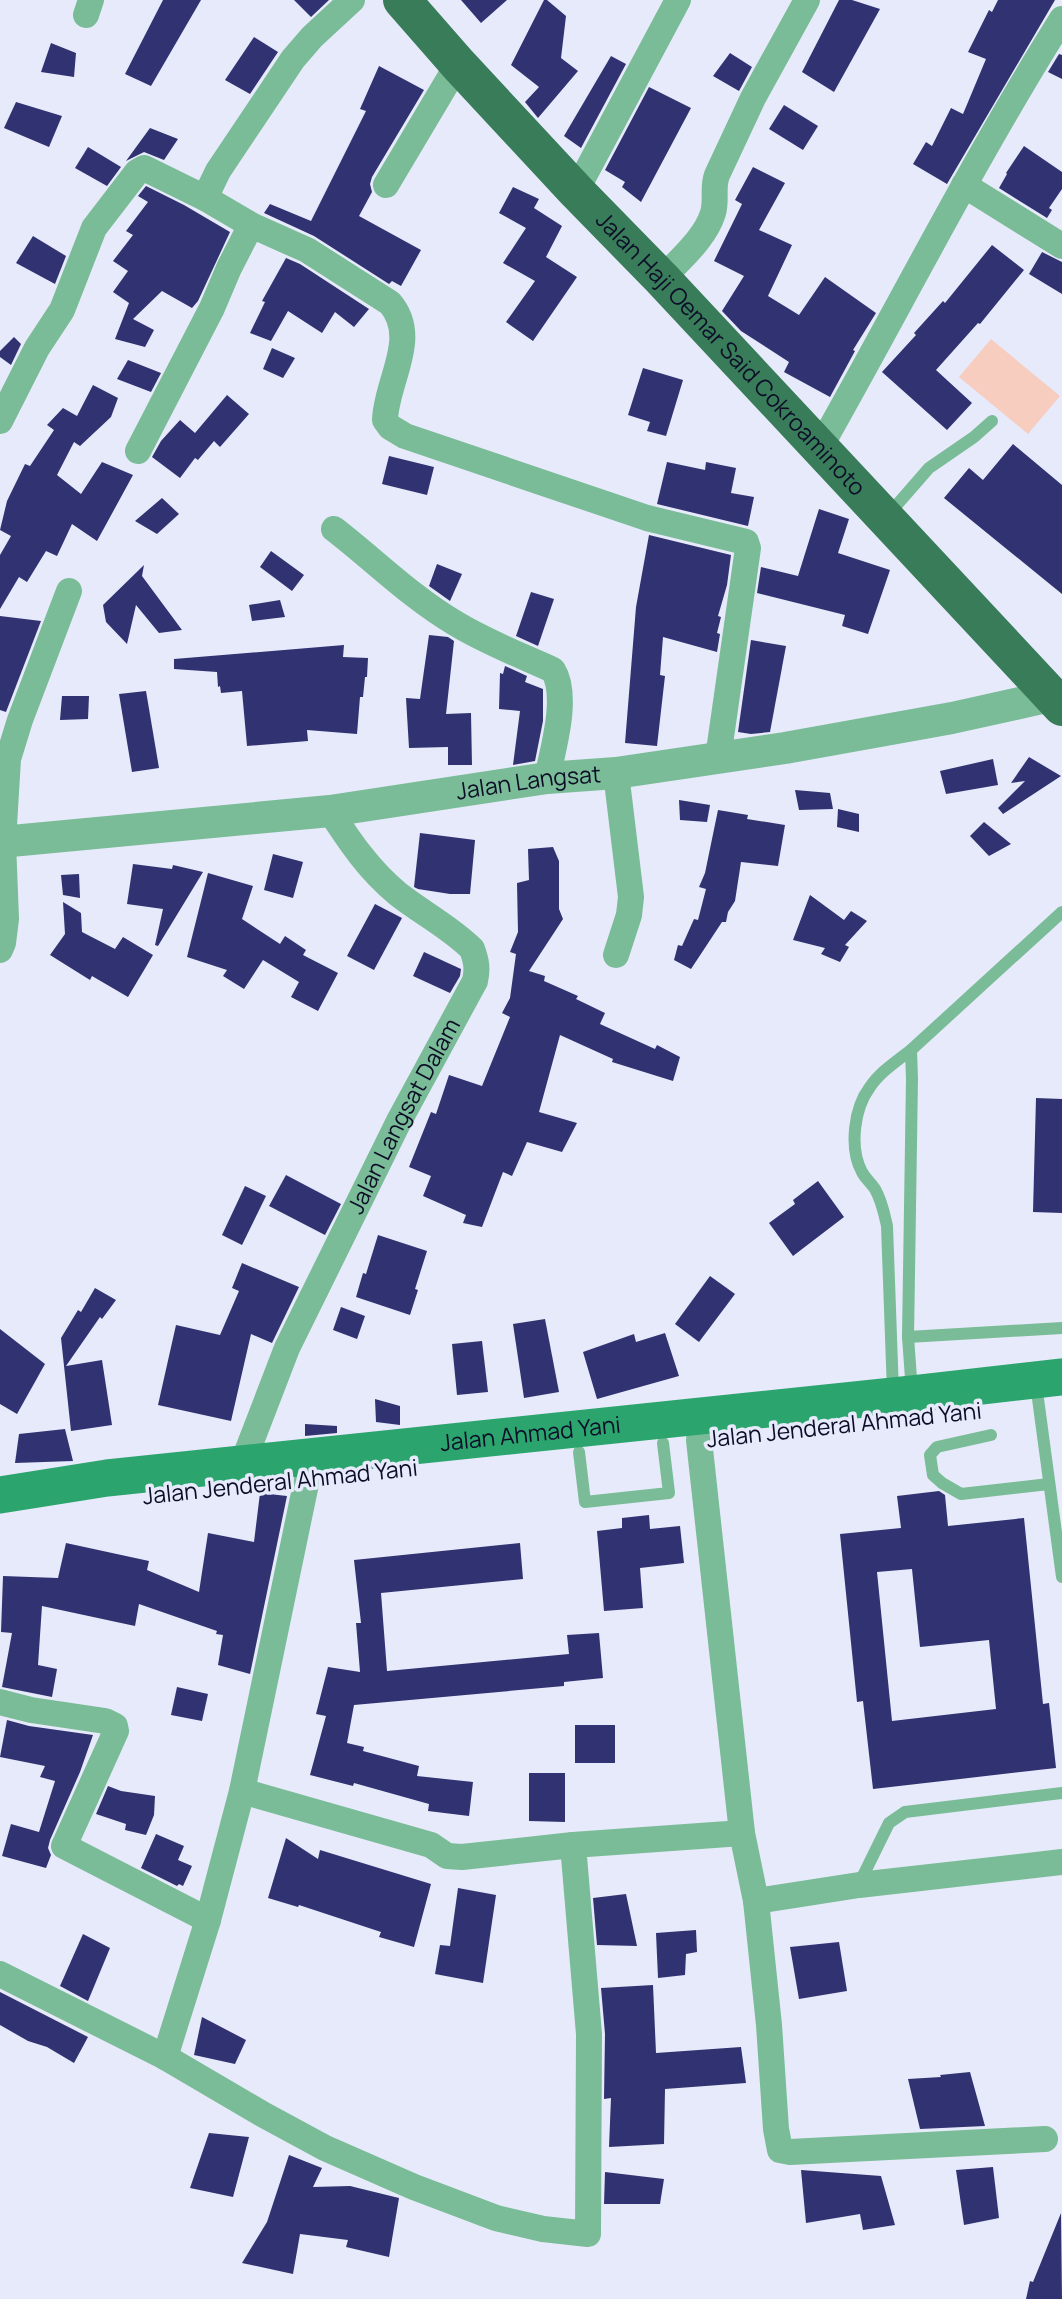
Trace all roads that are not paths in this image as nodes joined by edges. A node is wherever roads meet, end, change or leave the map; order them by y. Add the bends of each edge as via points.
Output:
1 (352, 0) edge
2 (402, 0) edge
3 (678, 0) edge
4 (807, 0) edge
5 (1062, 19) edge
6 (458, 64) junction
7 (386, 185) dead end
8 (964, 185) junction
9 (576, 191) junction
10 (205, 198) junction
11 (251, 225) junction
12 (1062, 246) edge
13 (662, 279) junction
14 (0, 421) edge
15 (992, 421) dead end
16 (819, 449) junction
17 (138, 451) dead end
18 (886, 518) junction
19 (334, 529) dead end
20 (69, 591) dead end
21 (1057, 702) edge
22 (718, 758) junction
23 (616, 773) junction
24 (547, 778) junction
25 (330, 811) junction
26 (2, 842) edge
27 (1062, 912) edge
28 (0, 950) edge
29 (616, 955) dead end
30 (911, 1050) junction
31 (1062, 1328) edge
32 (908, 1337) junction
33 (1050, 1390) edge
34 (902, 1395) junction
35 (988, 1410) junction
36 (681, 1442) junction
37 (579, 1452) junction
38 (242, 1465) junction
39 (307, 1479) junction
40 (1049, 1484) junction
41 (0, 1495) edge
42 (0, 1518) edge
43 (1062, 1574) edge
44 (0, 1702) edge
45 (242, 1791) junction
46 (1062, 1793) edge
47 (743, 1833) junction
48 (573, 1845) junction
49 (1062, 1862) edge
50 (859, 1885) junction
51 (756, 1901) junction
52 (208, 1920) junction
53 (0, 1974) edge
54 (165, 2057) junction
55 (1045, 2140) dead end

1 - 10 street via 293,59
2 - 6 highway, Jalan Haji Oemar Said Cokroaminoto
3 - 9 street
4 - 13 street via 717,175 714,210 705,231
5 - 8 street
6 - 7 street
6 - 9 highway, Jalan Haji Oemar Said Cokroaminoto
8 - 12 street
8 - 16 street
9 - 13 highway, Jalan Haji Oemar Said Cokroaminoto
10 - 11 street
10 - 14 street via 144,169 137,172 94,228 62,310
11 - 17 street
11 - 22 street via 307,250 396,310 403,337 385,408 390,427 647,518 746,542
13 - 16 highway, Jalan Haji Oemar Said Cokroaminoto
15 - 18 lane via 929,468
16 - 18 highway, Jalan Haji Oemar Said Cokroaminoto
18 - 21 highway, Jalan Haji Oemar Said Cokroaminoto
19 - 24 street via 454,622 553,670 560,697
20 - 26 street via 13,740
21 - 22 street, Jalan Langsat
22 - 23 street, Jalan Langsat
23 - 24 street, Jalan Langsat
23 - 29 street via 631,897
24 - 25 street, Jalan Langsat
25 - 26 street, Jalan Langsat
25 - 38 street, Jalan Langsat Dalam via 370,868 472,948 477,971 287,1348
26 - 28 street via 6,919
27 - 30 lane
30 - 32 lane
30 - 34 lane via 869,1088 858,1115 855,1142 862,1171 883,1206 887,1226
31 - 32 lane
32 - 34 lane
33 - 35 main road, Jalan Ahmad Yani
33 - 40 lane
34 - 35 main road, Jalan Ahmad Yani
34 - 38 main road, Jalan Ahmad Yani
35 - 36 main road, Jalan Jenderal Ahmad Yani
35 - 40 lane via 930,1455 933,1475 961,1494
36 - 37 main road, Jalan Jenderal Ahmad Yani
36 - 37 lane via 669,1493 585,1502
36 - 47 street
37 - 39 main road, Jalan Jenderal Ahmad Yani
38 - 41 main road, Jalan Ahmad Yani via 107,1478
39 - 42 main road, Jalan Jenderal Ahmad Yani via 108,1499
39 - 45 street
40 - 43 lane
44 - 52 street via 115,1726 64,1846
45 - 48 street via 431,1845 447,1856
45 - 52 street
46 - 50 lane via 905,1812 889,1823
47 - 48 street
47 - 51 street
48 - 54 street via 589,2034 589,2234 496,2218 414,2187 325,2148
49 - 50 street
50 - 51 street
51 - 55 street via 780,2150
52 - 54 street
53 - 54 street

